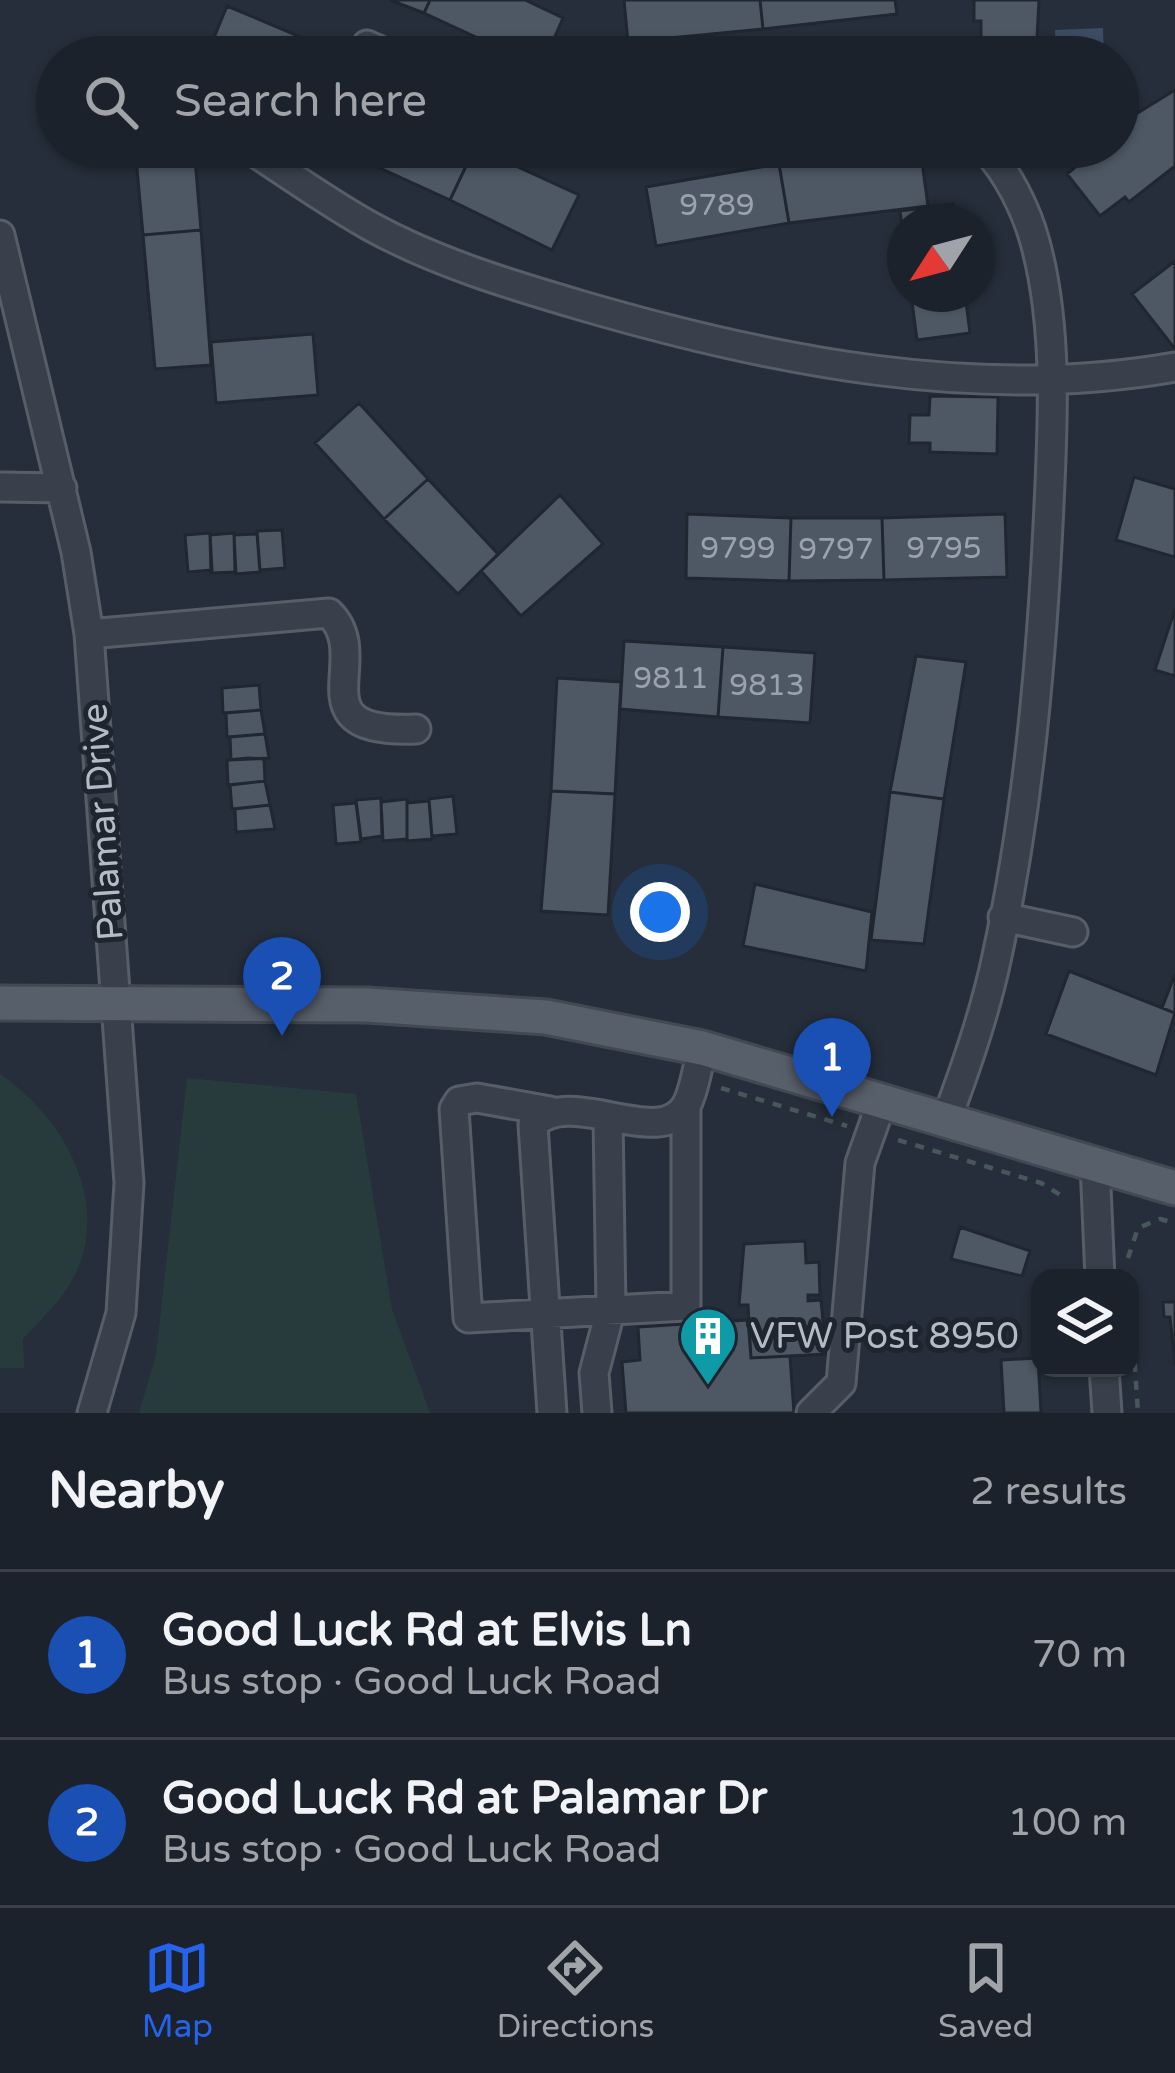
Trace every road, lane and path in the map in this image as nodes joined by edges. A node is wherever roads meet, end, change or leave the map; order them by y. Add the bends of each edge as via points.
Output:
1 (281, 168) edge
2 (997, 168) edge
3 (0, 235) edge
4 (1175, 367) edge
5 (1051, 376) junction
6 (0, 487) edge
7 (62, 488) junction
8 (89, 634) junction
9 (416, 729) dead end
10 (1003, 917) junction
11 (1072, 932) dead end
12 (0, 1003) edge
13 (116, 1004) junction
14 (702, 1048) junction
15 (721, 1088) dead end
16 (882, 1101) junction
17 (686, 1107) junction
18 (550, 1111) junction
19 (608, 1117) junction
20 (946, 1121) junction
21 (853, 1128) dead end
22 (892, 1138) dead end
23 (1095, 1164) junction
24 (1175, 1188) edge
25 (1062, 1196) dead end
26 (1175, 1223) edge
27 (1100, 1269) edge
28 (1129, 1269) edge
29 (611, 1308) junction
30 (546, 1316) junction
31 (1105, 1377) edge
32 (1136, 1377) edge
33 (92, 1413) edge
34 (552, 1413) edge
35 (597, 1413) edge
36 (811, 1413) edge
37 (1107, 1413) edge
38 (1138, 1413) edge

1 - 5 street via 432,254 698,339 890,374
2 - 5 street via 1036,243
3 - 7 street, Palamar Drive
4 - 5 street
5 - 10 street via 1041,658
6 - 7 street
7 - 8 street, Palamar Drive
8 - 9 street via 329,613 343,639 340,688 352,715 379,730
8 - 13 street, Palamar Drive
10 - 11 street
10 - 20 street
12 - 13 main road
13 - 14 main road via 471,1010
13 - 33 street, Palamar Drive via 128,1267
14 - 16 main road
14 - 17 street
15 - 21 path
16 - 20 main road
16 - 36 street via 860,1163 841,1383
17 - 19 street via 643,1123
17 - 29 street via 686,1306
18 - 19 street
18 - 30 street via 533,1125
18 - 30 street via 477,1098 454,1108 468,1318
19 - 29 street
20 - 23 main road
22 - 25 path
23 - 24 main road
23 - 27 street
26 - 28 path via 1138,1228
29 - 30 street
29 - 35 street via 594,1373
30 - 34 street
31 - 37 street
32 - 38 path

